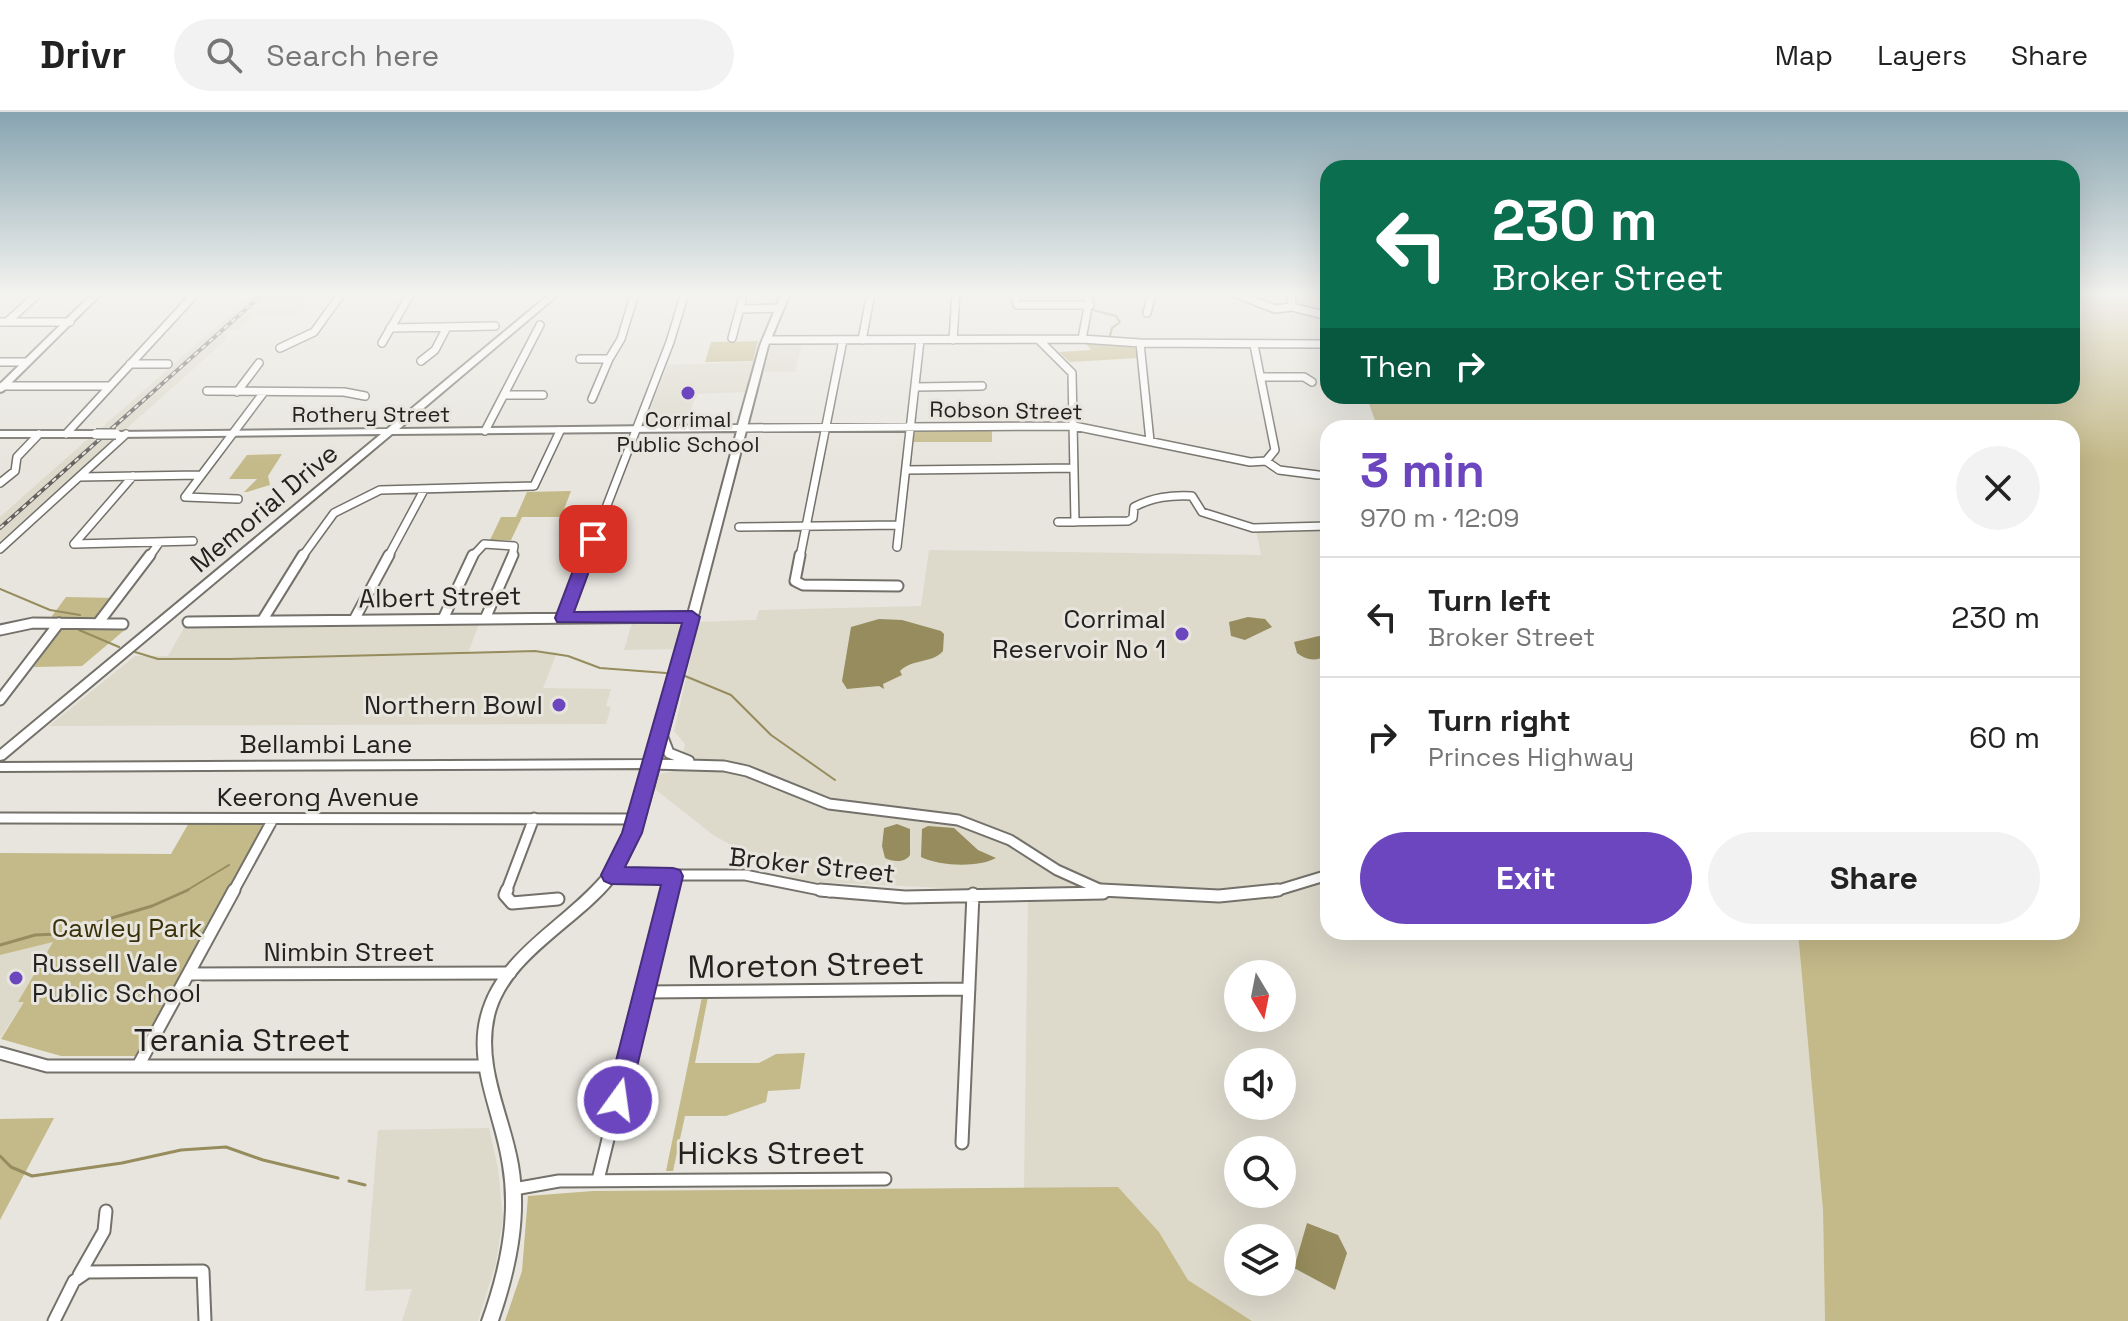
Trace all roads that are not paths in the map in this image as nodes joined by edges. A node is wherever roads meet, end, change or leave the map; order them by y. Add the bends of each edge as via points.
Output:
1 (41, 349) edge
2 (144, 349) edge
3 (435, 349) edge
4 (484, 349) edge
5 (490, 349) edge
6 (527, 349) edge
7 (615, 349) edge
8 (667, 349) edge
9 (763, 349) edge
10 (841, 349) edge
11 (919, 349) edge
12 (1048, 349) edge
13 (1141, 349) edge
14 (1255, 349) edge
15 (580, 359) dead end
16 (609, 359) junction
17 (421, 361) dead end
18 (0, 362) edge
19 (27, 362) junction
20 (259, 363) dead end
21 (130, 364) junction
22 (168, 364) dead end
23 (1261, 377) junction
24 (1311, 378) dead end
25 (110, 386) junction
26 (982, 386) dead end
27 (915, 387) junction
28 (1, 388) edge
29 (207, 391) dead end
30 (237, 392) junction
31 (264, 392) junction
32 (504, 395) junction
33 (543, 395) dead end
34 (365, 396) dead end
35 (592, 399) dead end
36 (422, 407) junction
37 (910, 426) junction
38 (1074, 426) junction
39 (826, 427) junction
40 (742, 428) junction
41 (635, 430) junction
42 (485, 431) junction
43 (560, 431) junction
44 (346, 432) junction
45 (388, 432) junction
46 (423, 432) junction
47 (231, 433) junction
48 (0, 434) edge
49 (39, 434) junction
50 (66, 434) junction
51 (121, 434) junction
52 (1150, 441) junction
53 (355, 454) junction
54 (1266, 461) junction
55 (1074, 468) junction
56 (906, 470) junction
57 (1313, 473) dead end
58 (200, 475) junction
59 (133, 476) junction
60 (79, 477) junction
61 (0, 483) edge
62 (424, 490) junction
63 (238, 499) dead end
64 (1058, 522) dead end
65 (1075, 522) junction
66 (899, 525) junction
67 (1320, 525) edge
68 (807, 526) junction
69 (739, 527) dead end
70 (193, 541) dead end
71 (159, 543) junction
72 (897, 547) dead end
73 (0, 549) edge
74 (898, 586) dead end
75 (692, 617) junction
76 (563, 618) junction
77 (443, 619) junction
78 (485, 619) junction
79 (354, 620) junction
80 (262, 621) junction
81 (99, 622) junction
82 (188, 622) dead end
83 (59, 623) junction
84 (123, 624) dead end
85 (0, 630) edge
86 (0, 700) edge
87 (37, 726) junction
88 (661, 731) junction
89 (0, 748) edge
90 (0, 756) edge
91 (696, 763) junction
92 (572, 764) junction
93 (652, 764) junction
94 (37, 766) junction
95 (0, 767) edge
96 (643, 795) junction
97 (0, 818) edge
98 (534, 818) junction
99 (273, 819) junction
100 (636, 819) junction
101 (611, 875) junction
102 (673, 876) junction
103 (1320, 877) edge
104 (1107, 893) junction
105 (973, 894) junction
106 (558, 899) dead end
107 (510, 973) junction
108 (189, 974) junction
109 (969, 989) junction
110 (644, 992) junction
111 (0, 1053) edge
112 (138, 1066) junction
113 (487, 1066) junction
114 (962, 1143) dead end
115 (885, 1179) dead end
116 (598, 1180) junction
117 (514, 1189) junction
118 (106, 1211) dead end
119 (79, 1275) junction
120 (54, 1321) edge
121 (205, 1321) edge
122 (490, 1321) edge

1 - 19 main road
2 - 21 street
3 - 17 street
4 - 45 main road, Memorial Drive
5 - 36 main road, Memorial Drive
6 - 32 street
7 - 16 street
8 - 41 street
9 - 40 main road
10 - 39 street
11 - 27 street
12 - 38 street via 1072,373
13 - 52 street
14 - 23 street
15 - 16 street
16 - 35 street
18 - 19 street
19 - 28 main road
20 - 30 street
21 - 22 street
21 - 25 street
23 - 24 street
23 - 54 street via 1275,450
25 - 28 street
25 - 50 street
26 - 27 street
27 - 37 street
29 - 30 street
30 - 31 street
31 - 34 street
31 - 47 street
32 - 33 street
32 - 42 street
36 - 45 main road, Memorial Drive
36 - 46 main road via 408,425
37 - 38 street, Robson Street
37 - 39 street, Robson Street
37 - 56 street
38 - 52 street, Robson Street
38 - 55 street
39 - 40 street, Robson Street
39 - 68 street
40 - 41 main road, Rothery Street
40 - 75 main road
41 - 43 main road, Rothery Street
41 - 76 street
42 - 43 main road, Rothery Street
42 - 46 main road, Rothery Street
43 - 62 street via 534,486
44 - 45 main road, Rothery Street
44 - 47 main road, Rothery Street
44 - 53 main road via 366,438
45 - 46 main road, Rothery Street
45 - 53 main road, Memorial Drive
45 - 87 main road, Memorial Drive
47 - 51 main road, Rothery Street
47 - 58 street
48 - 49 main road, Rothery Street
49 - 50 main road, Rothery Street
49 - 61 street via 17,457 15,471
50 - 51 main road, Rothery Street, bridge
51 - 60 street
52 - 54 street, Robson Street
53 - 89 main road, Memorial Drive
54 - 57 street, Robson Street via 1279,470
55 - 56 street
55 - 65 street
56 - 66 street
58 - 59 street
58 - 63 street via 186,498
59 - 60 street
59 - 71 street via 74,544
60 - 73 street
62 - 79 street
62 - 80 street via 380,490 334,513
64 - 65 street
65 - 67 street via 1128,521 1134,507 1174,494 1192,496 1202,512 1250,527
66 - 68 street
66 - 72 street
68 - 69 street
68 - 74 street via 798,584
70 - 71 street
71 - 81 street
75 - 76 street, Albert Street
75 - 88 main road
76 - 78 street, Albert Street
77 - 78 street, Albert Street
77 - 78 street via 475,550 484,544 514,546
77 - 79 street, Albert Street
79 - 80 street, Albert Street
80 - 82 street, Albert Street
81 - 83 street
81 - 84 street
83 - 85 street
83 - 86 street
87 - 90 main road, Memorial Drive
87 - 94 main road via 15,756
88 - 91 street via 669,753
88 - 93 main road
91 - 93 street
91 - 104 street via 747,771 829,804 958,820 1010,840
92 - 93 main road, Bellambi Lane
92 - 94 main road, Bellambi Lane
92 - 96 main road via 633,772
93 - 96 main road
94 - 95 main road, Bellambi Lane
96 - 100 main road
97 - 99 street, Keerong Avenue
98 - 99 street, Keerong Avenue
98 - 100 street, Keerong Avenue
98 - 106 street via 505,895 512,903
99 - 108 street
100 - 101 main road
101 - 102 street, Broker Street
101 - 107 main road
102 - 105 street, Broker Street via 745,875 838,894
102 - 110 street
103 - 104 street, Broker Street via 1270,893
104 - 105 street, Broker Street
105 - 109 street
107 - 108 street, Nimbin Street
107 - 113 main road via 488,1012
108 - 112 street
109 - 110 street, Moreton Street
109 - 114 street
110 - 116 street
111 - 112 street, Terania Street via 47,1066
112 - 113 street, Terania Street
113 - 117 main road
115 - 116 street, Hicks Street
116 - 117 street, Hicks Street
117 - 122 main road via 507,1259
118 - 119 street via 104,1231
119 - 120 street
119 - 121 street via 203,1271

